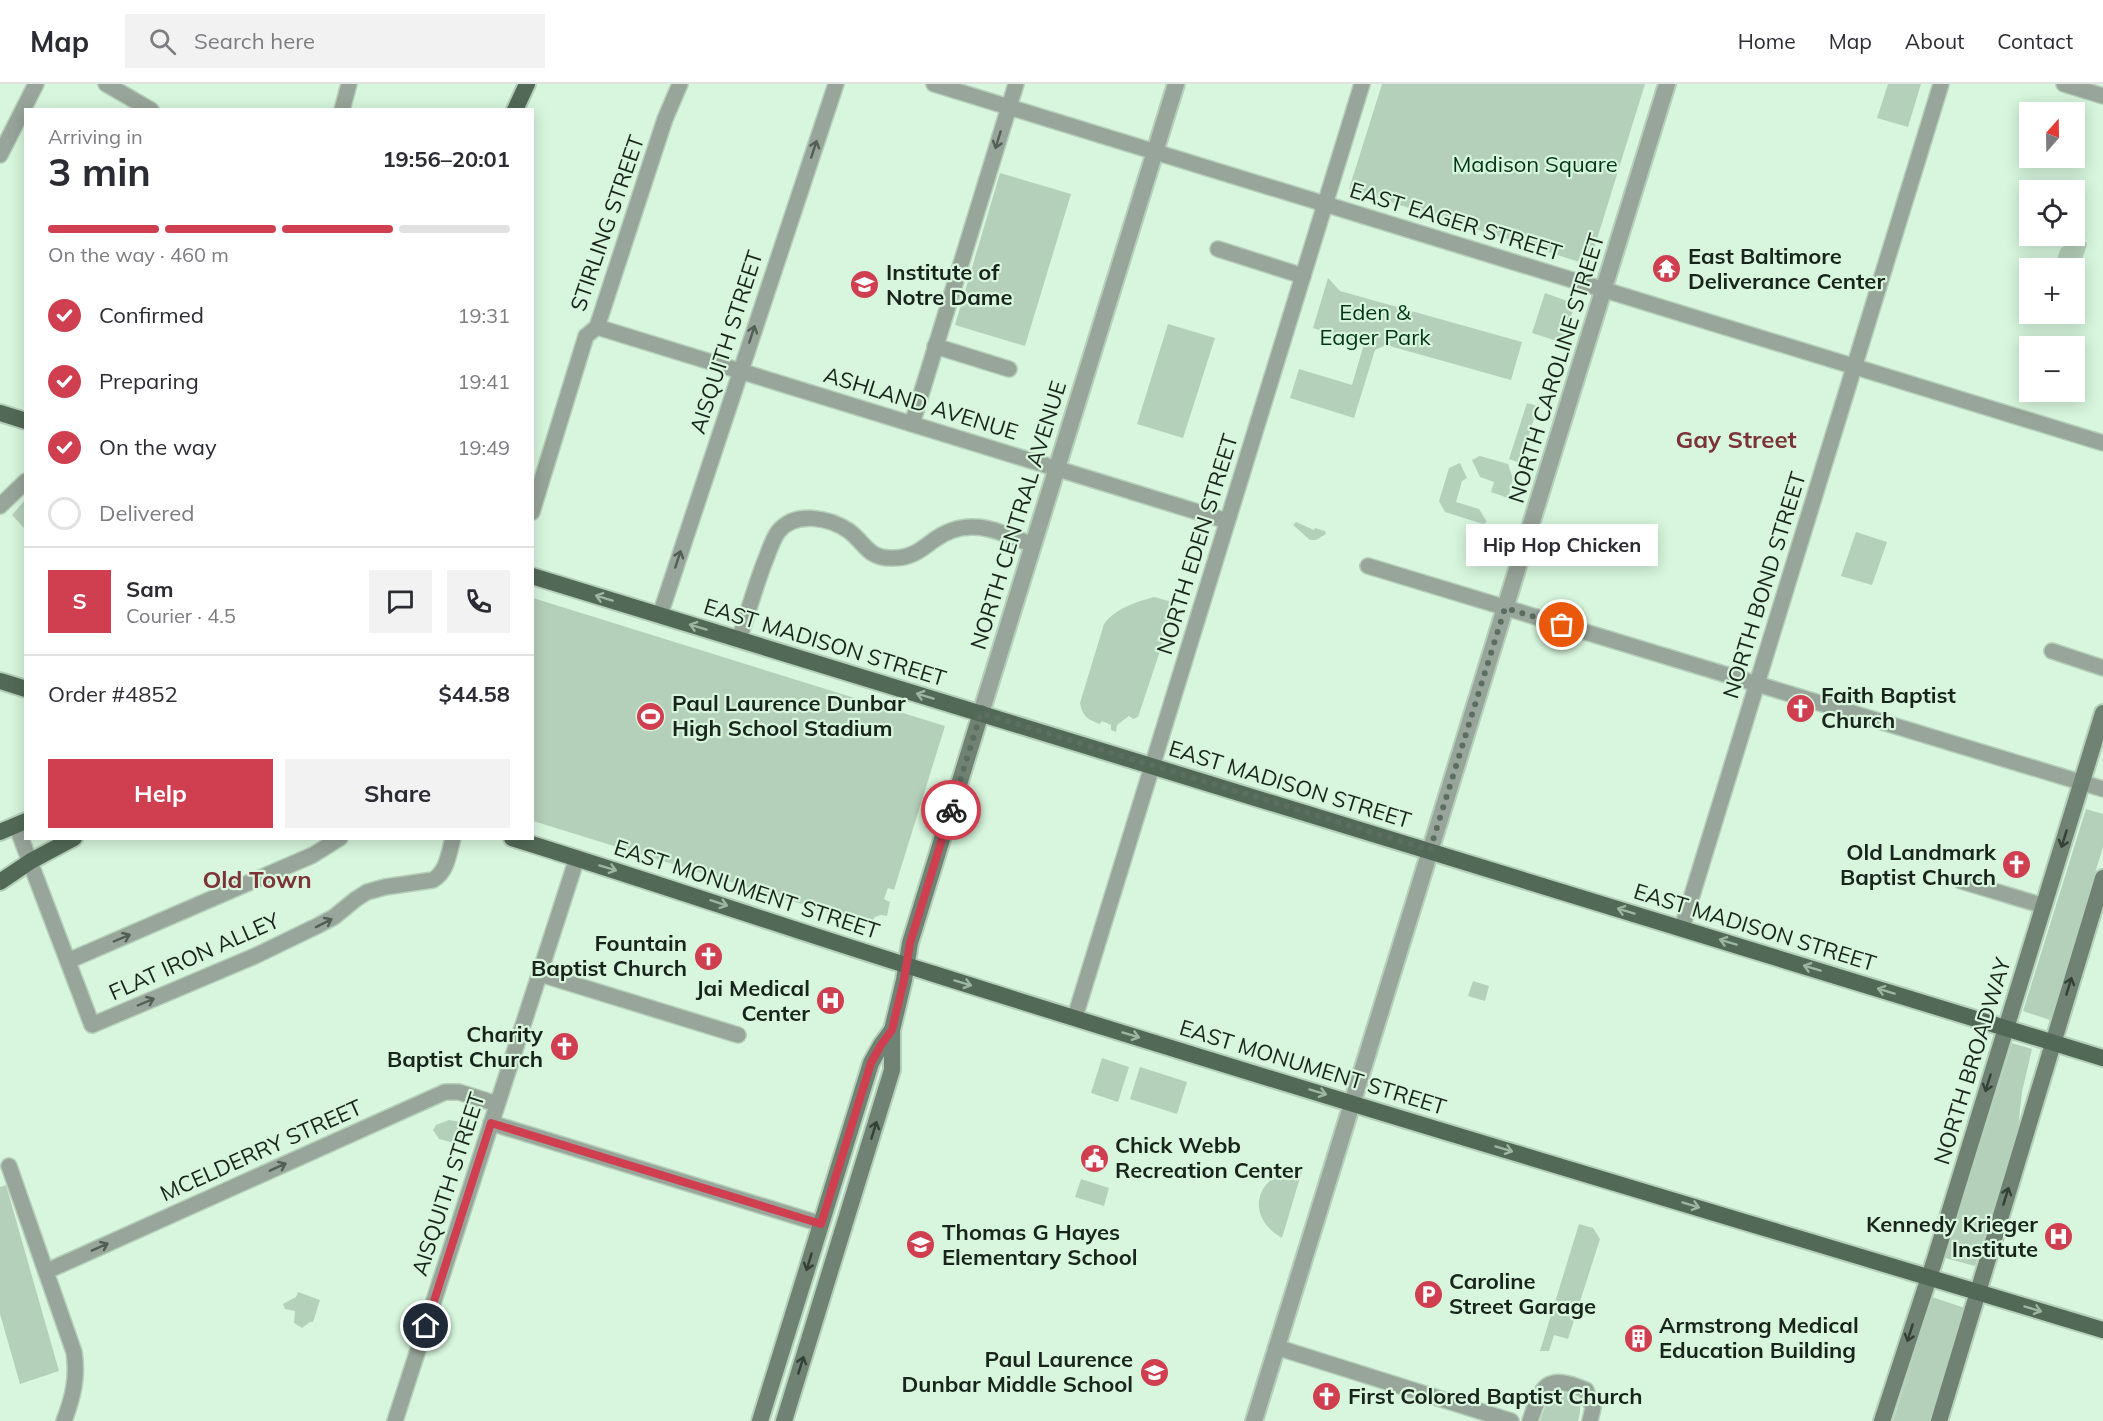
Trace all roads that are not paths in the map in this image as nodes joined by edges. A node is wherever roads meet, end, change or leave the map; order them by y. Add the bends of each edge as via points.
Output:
1 (36, 84) edge
2 (349, 84) edge
3 (527, 84) edge
4 (680, 84) edge
5 (836, 84) edge
6 (934, 84) edge
7 (1016, 84) edge
8 (1176, 84) edge
9 (1362, 84) edge
10 (1668, 84) edge
11 (1941, 84) edge
12 (2064, 84) edge
13 (115, 86) edge
14 (2103, 96) edge
15 (1008, 107) junction
16 (28, 108) edge
17 (148, 108) edge
18 (343, 108) edge
19 (516, 108) edge
20 (24, 115) edge
21 (1155, 152) junction
22 (0, 155) edge
23 (1325, 204) junction
24 (1218, 249) dead end
25 (1303, 276) junction
26 (1604, 289) junction
27 (597, 327) junction
28 (935, 346) junction
29 (1853, 366) junction
30 (1010, 369) dead end
31 (740, 371) junction
32 (0, 413) edge
33 (24, 420) edge
34 (912, 424) junction
35 (2103, 443) edge
36 (1056, 468) junction
37 (24, 483) edge
38 (534, 505) edge
39 (0, 506) edge
40 (1227, 521) junction
41 (1033, 545) junction
42 (1368, 566) dead end
43 (534, 577) edge
44 (1505, 608) junction
45 (660, 615) junction
46 (740, 639) junction
47 (2052, 651) dead end
48 (2103, 668) edge
49 (0, 681) edge
50 (1758, 684) junction
51 (24, 688) edge
52 (981, 713) junction
53 (2103, 713) edge
54 (1152, 766) junction
55 (2081, 783) junction
56 (2103, 789) edge
57 (21, 823) edge
58 (0, 831) edge
59 (25, 840) edge
60 (70, 840) edge
61 (337, 840) edge
62 (452, 840) edge
63 (518, 840) edge
64 (1430, 850) junction
65 (577, 858) junction
66 (31, 861) junction
67 (2103, 878) edge
68 (1961, 881) dead end
69 (0, 882) edge
70 (2044, 906) junction
71 (1682, 928) junction
72 (68, 961) junction
73 (907, 965) junction
74 (540, 974) junction
75 (1076, 1017) junction
76 (2006, 1028) junction
77 (892, 1030) junction
78 (738, 1035) dead end
79 (2052, 1042) junction
80 (2103, 1058) edge
81 (1352, 1102) junction
82 (497, 1104) junction
83 (491, 1123) junction
84 (9, 1166) dead end
85 (835, 1178) junction
86 (857, 1185) junction
87 (821, 1224) junction
88 (47, 1271) junction
89 (1928, 1277) junction
90 (1977, 1292) junction
91 (2103, 1330) edge
92 (1276, 1347) junction
93 (64, 1421) edge
94 (395, 1421) edge
95 (760, 1421) edge
96 (784, 1421) edge
97 (1254, 1421) edge
98 (1511, 1421) edge
99 (1530, 1421) edge
100 (1590, 1421) edge
101 (1882, 1421) edge
102 (1939, 1421) edge

1 - 16 street
2 - 18 street
3 - 19 main road
4 - 27 street, STIRLING STREET
31 -> 5 street, AISQUITH STREET
6 - 15 street, EAST EAGER STREET
7 - 15 street
8 - 21 street, NORTH CENTRAL AVENUE
9 - 23 street, NORTH EDEN STREET
10 - 26 street, NORTH CAROLINE STREET
11 - 29 street, NORTH BOND STREET
12 - 14 street
13 - 17 street
15 - 21 street, EAST EAGER STREET
15 -> 28 street
20 - 22 street
21 - 23 street, EAST EAGER STREET
21 - 36 street, NORTH CENTRAL AVENUE
23 - 25 street, NORTH EDEN STREET
23 - 26 street, EAST EAGER STREET
24 - 25 street
25 - 40 street, NORTH EDEN STREET
26 - 29 street, EAST EAGER STREET
26 - 44 street, NORTH CAROLINE STREET
27 - 31 street, ASHLAND AVENUE
27 - 38 street, STIRLING STREET via 586,336
28 - 30 street
28 - 34 street
29 - 35 street, EAST EAGER STREET
29 - 50 street, NORTH BOND STREET
31 - 34 street, ASHLAND AVENUE
45 -> 31 street, AISQUITH STREET
32 - 33 main road
34 - 36 street, ASHLAND AVENUE
36 - 40 street, ASHLAND AVENUE
36 - 41 street, NORTH CENTRAL AVENUE
37 - 39 street
40 - 54 street, NORTH EDEN STREET
41 - 46 street via 999,531 971,526 948,531 916,554 884,558 870,553 854,535 830,522 816,517 789,523 778,531 769,551
41 - 52 street, NORTH CENTRAL AVENUE
42 - 44 street
45 -> 43 main road, EAST MADISON STREET
44 - 50 street
44 - 64 street, NORTH CAROLINE STREET
46 -> 45 main road, EAST MADISON STREET
52 -> 46 main road, EAST MADISON STREET
47 - 48 street
49 - 51 main road
50 - 55 street
50 - 71 street, NORTH BOND STREET
52 - 54 main road, EAST MADISON STREET
52 - 73 main road, NORTH CENTRAL AVENUE via 910,943
53 - 55 main road, NORTH BROADWAY
54 - 64 main road, EAST MADISON STREET
54 - 75 street, NORTH EDEN STREET
55 - 56 street
55 -> 70 main road, NORTH BROADWAY
57 - 58 main road
59 - 66 street
60 - 66 main road
72 -> 61 street via 313,855
72 -> 62 street, FLAT IRON ALLEY via 92,1025 255,956 334,917 367,892 433,880 440,876
63 - 65 main road, EAST MONUMENT STREET
71 -> 64 main road, EAST MADISON STREET
64 - 81 street, NORTH CAROLINE STREET
65 -> 73 main road, EAST MONUMENT STREET
65 - 74 street, AISQUITH STREET
66 - 69 main road
66 - 72 street
79 -> 67 main road
68 - 70 street
70 - 76 main road, NORTH BROADWAY
76 -> 71 main road, EAST MADISON STREET
73 -> 75 main road, EAST MONUMENT STREET
73 - 77 main road, NORTH CENTRAL AVENUE
74 - 78 street
74 - 82 street, AISQUITH STREET
75 -> 81 main road, EAST MONUMENT STREET
76 - 79 main road, EAST MADISON STREET
76 -> 89 main road, NORTH BROADWAY
77 - 85 main road, NORTH CENTRAL AVENUE via 871,1063
86 -> 77 main road, NORTH CENTRAL AVENUE via 892,1070
79 - 80 main road, EAST MADISON STREET
90 -> 79 main road
81 -> 89 main road, EAST MONUMENT STREET
81 - 92 street, NORTH CAROLINE STREET
82 - 83 street, AISQUITH STREET
88 -> 82 street, MCELDERRY STREET via 445,1092 459,1092
83 - 87 street
83 - 94 street, AISQUITH STREET
84 - 88 street
85 - 86 main road
85 - 87 main road, NORTH CENTRAL AVENUE
96 -> 86 main road, NORTH CENTRAL AVENUE
87 -> 95 main road, NORTH CENTRAL AVENUE
88 - 93 street via 77,1365 73,1398
89 - 90 main road, EAST MONUMENT STREET
89 -> 101 main road, NORTH BROADWAY
90 -> 91 main road, EAST MONUMENT STREET
90 - 102 main road
92 - 97 street, NORTH CAROLINE STREET
92 - 98 street
99 - 100 street via 1540,1391 1549,1384 1562,1382 1586,1390 1593,1408

